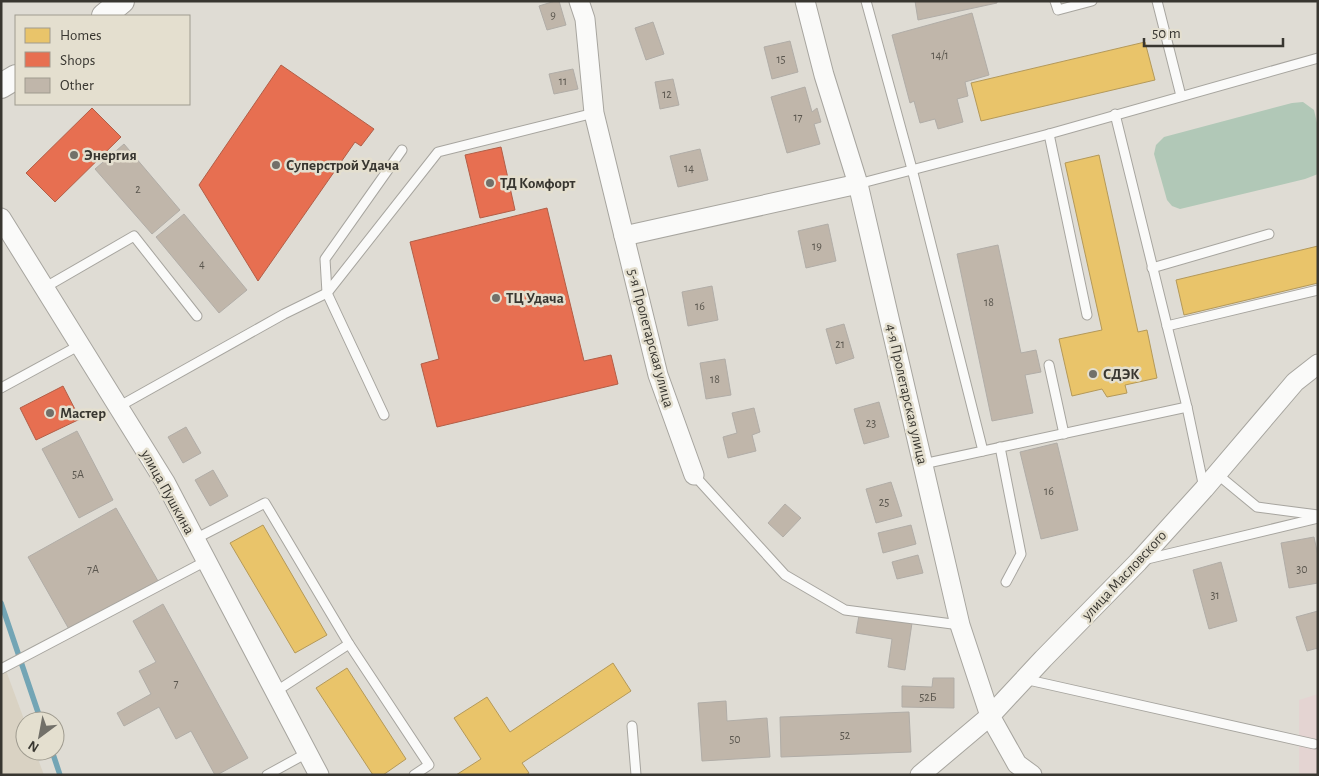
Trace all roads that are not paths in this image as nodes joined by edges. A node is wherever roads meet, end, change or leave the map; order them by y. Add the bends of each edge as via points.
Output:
1 (122, 1) edge
2 (579, 1) edge
3 (805, 1) edge
4 (866, 1) edge
5 (1056, 1) edge
6 (1092, 1) edge
7 (1157, 1) edge
8 (105, 15) edge
9 (1318, 58) edge
10 (15, 78) edge
11 (1, 86) edge
12 (1181, 96) junction
13 (594, 113) junction
14 (1115, 114) junction
15 (1048, 134) junction
16 (402, 150) dead end
17 (912, 169) junction
18 (858, 184) junction
19 (1, 218) edge
20 (1269, 234) dead end
21 (624, 236) junction
22 (1152, 268) junction
23 (44, 288) junction
24 (1318, 290) edge
25 (327, 292) junction
26 (1087, 315) dead end
27 (197, 316) dead end
28 (1167, 326) junction
29 (80, 345) junction
30 (1318, 364) edge
31 (1049, 365) dead end
32 (1, 388) edge
33 (118, 407) junction
34 (1187, 407) junction
35 (384, 415) dead end
36 (1064, 434) junction
37 (1000, 448) junction
38 (983, 451) junction
39 (923, 464) junction
40 (1217, 474) junction
41 (694, 475) joint
42 (1204, 489) junction
43 (1318, 516) edge
44 (195, 540) junction
45 (206, 561) junction
46 (1138, 562) junction
47 (1006, 582) dead end
48 (960, 625) junction
49 (349, 644) junction
50 (1, 670) edge
51 (1024, 679) junction
52 (275, 692) junction
53 (990, 716) junction
54 (632, 726) dead end
55 (1314, 744) dead end
56 (307, 753) junction
57 (267, 775) edge
58 (318, 775) edge
59 (414, 775) edge
60 (636, 775) edge
61 (920, 775) edge
62 (1032, 775) edge

1 - 8 street
2 - 13 street, 5-я Пролетарская улица via 584,19
3 - 18 street, 4-я Пролетарская улица
4 - 17 lane
5 - 6 lane via 1058,10
7 - 12 lane
9 - 12 lane
10 - 11 street
12 - 14 lane
13 - 21 street, 5-я Пролетарская улица
13 - 25 lane via 438,152
14 - 15 lane
14 - 22 lane
15 - 17 lane
15 - 26 lane
16 - 25 lane via 325,259
17 - 18 lane
17 - 38 lane
18 - 21 street
18 - 39 street, 4-я Пролетарская улица
19 - 23 street, улица Пушкина
20 - 22 lane
21 - 41 street, 5-я Пролетарская улица via 658,375
22 - 28 lane
23 - 27 lane via 134,236
23 - 29 street, улица Пушкина
24 - 28 lane
25 - 33 lane
25 - 35 lane
28 - 34 lane
29 - 32 lane
29 - 33 street, улица Пушкина
30 - 40 street, улица Масловского via 1295,382
31 - 36 lane
33 - 44 street, улица Пушкина via 165,482
34 - 36 lane
34 - 42 lane
36 - 37 lane
37 - 38 lane
37 - 47 lane via 1021,554
38 - 39 lane
39 - 48 street, 4-я Пролетарская улица
40 - 42 street, улица Масловского
40 - 43 lane via 1258,507
41 - 48 lane, 5-я Пролетарская улица via 785,575 845,610
42 - 46 street, улица Масловского
43 - 46 lane
44 - 45 street, улица Пушкина
44 - 49 lane via 265,503
45 - 50 lane
45 - 52 street, улица Пушкина
46 - 51 street, улица Масловского
48 - 53 street, 4-я Пролетарская улица
49 - 52 lane
49 - 59 lane via 429,765
51 - 53 street, улица Масловского
51 - 55 lane
52 - 56 street, улица Пушкина
53 - 61 street, улица Масловского
53 - 62 street, 4-я Пролетарская улица via 1017,764
54 - 60 lane
56 - 57 lane
56 - 58 street, улица Пушкина

